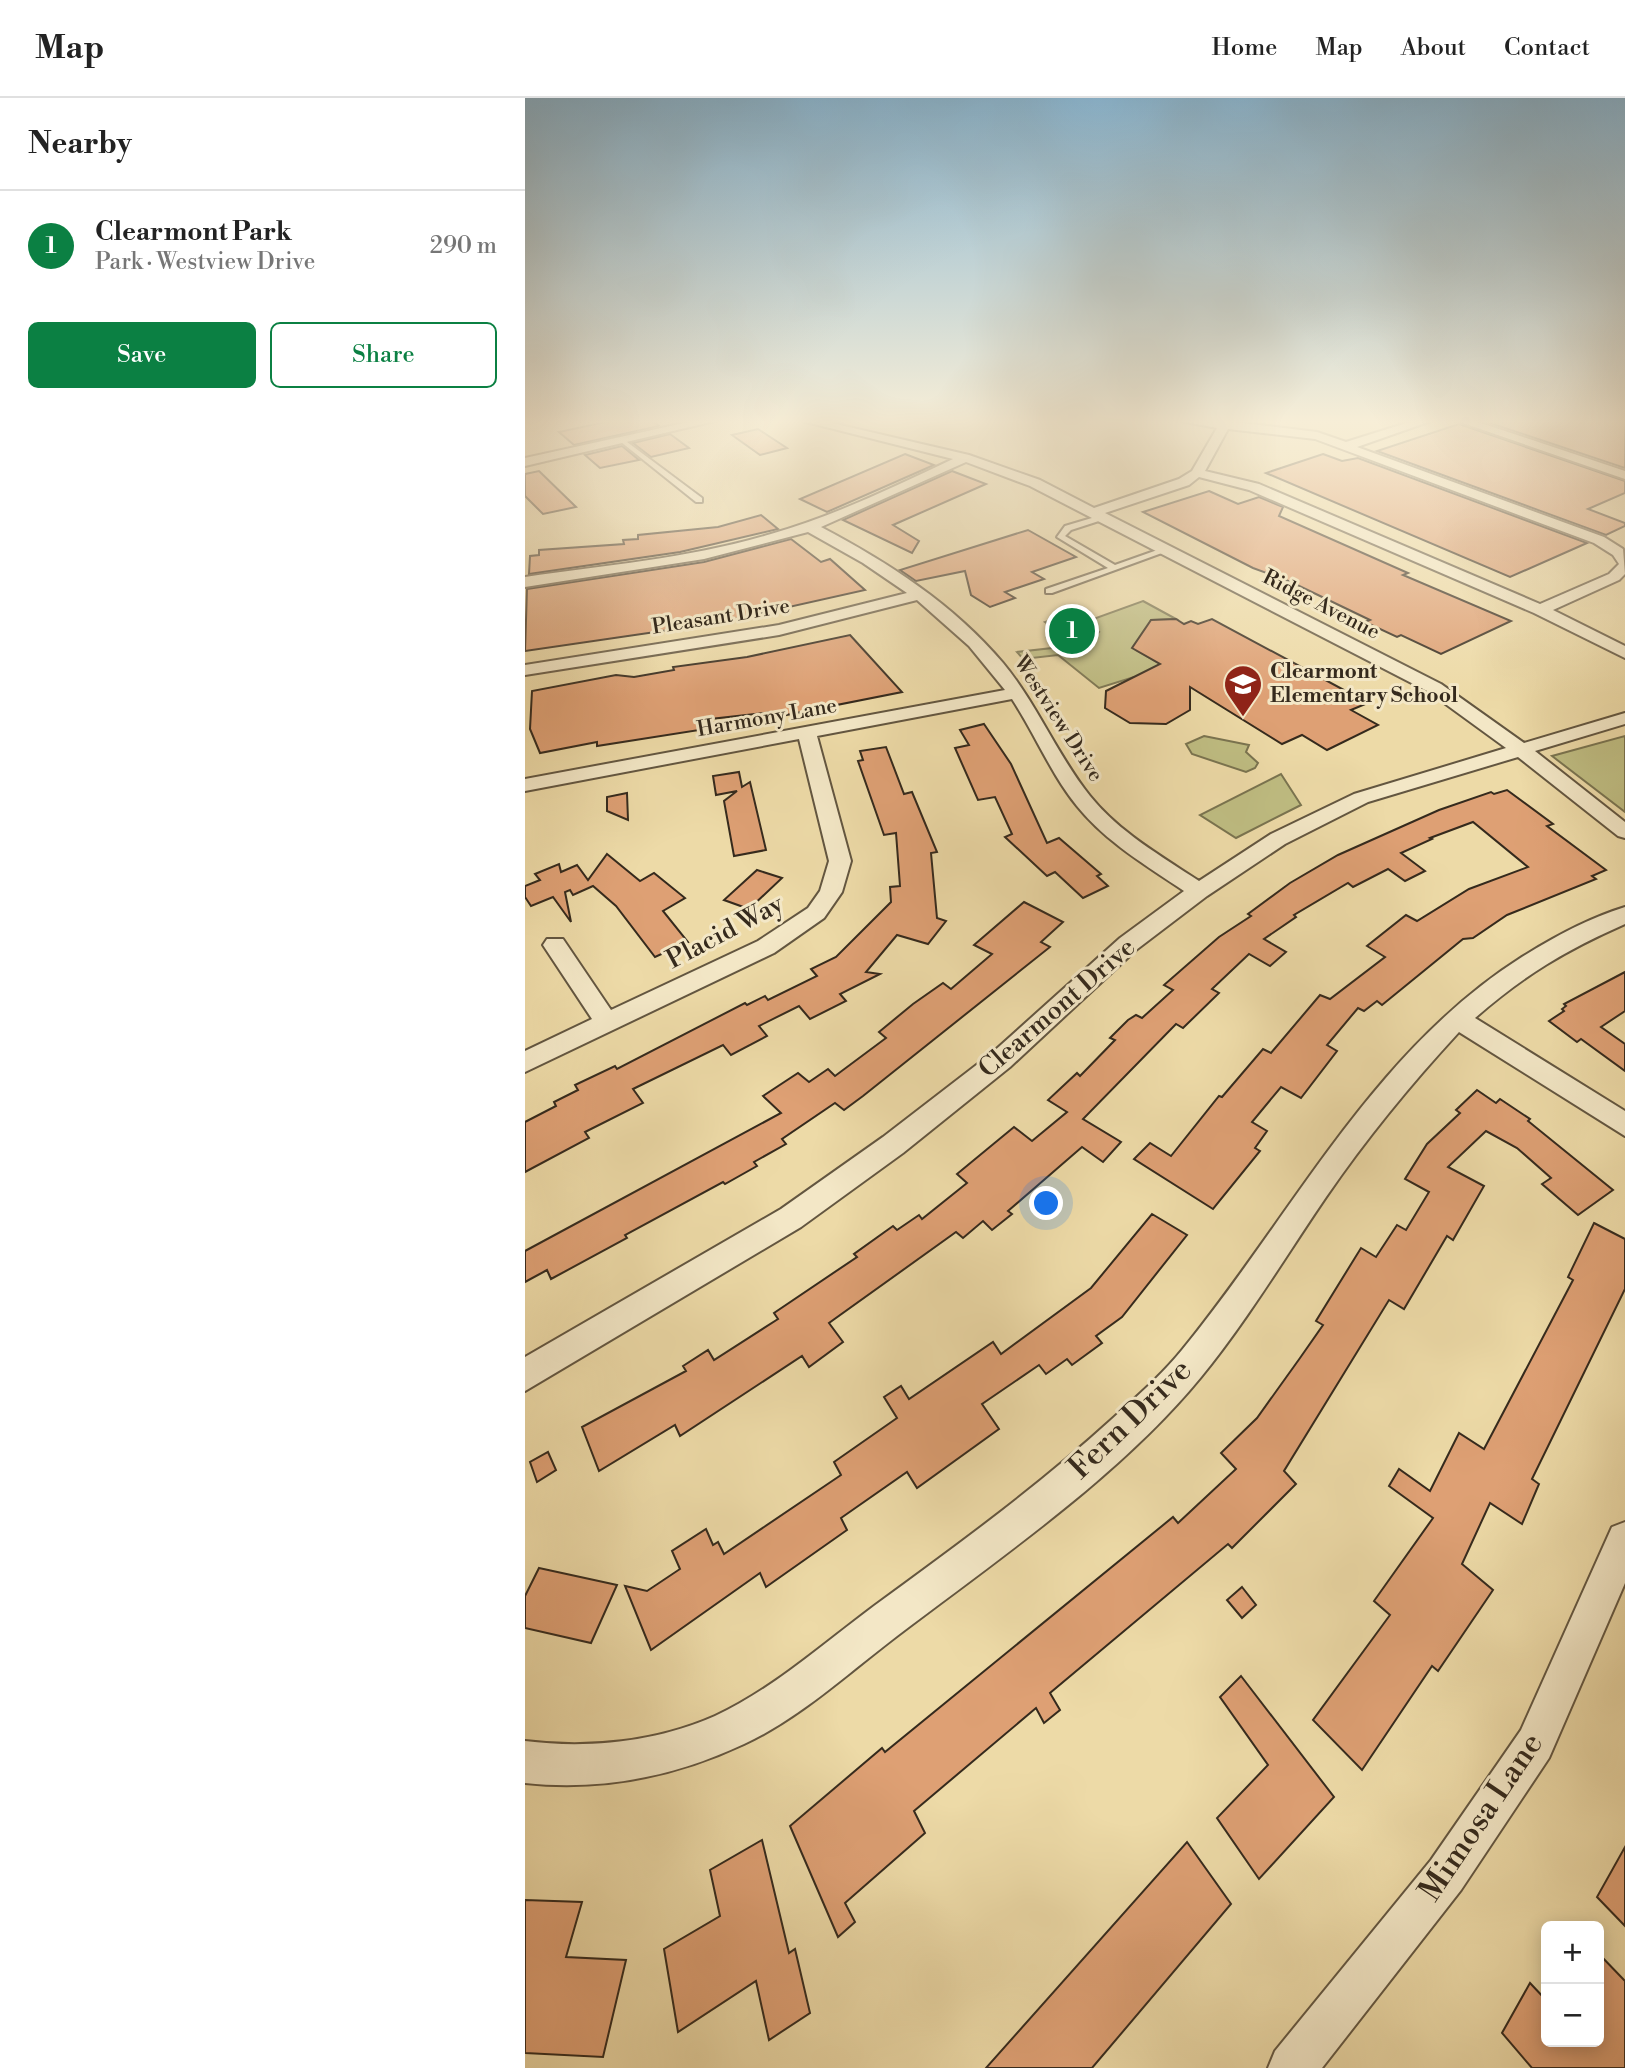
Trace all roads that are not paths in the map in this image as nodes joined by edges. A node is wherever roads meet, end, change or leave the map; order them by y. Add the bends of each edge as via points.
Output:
1 (841, 513) edge
2 (1094, 513) edge
3 (1103, 513) edge
4 (1314, 513) edge
5 (1526, 513) edge
6 (1098, 515) junction
7 (809, 527) junction
8 (1166, 550) junction
9 (1625, 564) edge
10 (1114, 568) junction
11 (525, 582) edge
12 (1049, 591) dead end
13 (921, 594) junction
14 (1540, 610) junction
15 (1625, 653) edge
16 (525, 670) edge
17 (1017, 693) junction
18 (1625, 718) edge
19 (807, 734) junction
20 (1520, 749) junction
21 (525, 785) edge
22 (1625, 832) edge
23 (1199, 891) junction
24 (1625, 915) edge
25 (555, 945) dead end
26 (1456, 1018) junction
27 (607, 1023) junction
28 (525, 1062) edge
29 (1625, 1125) edge
30 (525, 1375) edge
31 (1625, 1540) edge
32 (525, 1762) edge
33 (1292, 2068) edge

1 - 7 street
2 - 6 street, Ridge Avenue
3 - 6 street
4 - 14 street
5 - 9 street via 1599,540 1618,552
6 - 8 street, Ridge Avenue
6 - 10 lane via 1060,534 1067,543
7 - 11 street via 703,555
7 - 13 street, Westview Drive
8 - 10 lane
8 - 20 street, Ridge Avenue via 1435,688
9 - 14 street via 1614,577
10 - 12 lane
13 - 16 street, Pleasant Drive via 779,630
13 - 17 street, Westview Drive via 977,645
14 - 15 street
17 - 19 street, Harmony Lane
17 - 23 street, Westview Drive via 1074,790 1096,816 1123,840
18 - 20 street, Clearmont Drive
19 - 21 street, Harmony Lane
19 - 27 street, Placid Way via 840,861 827,899 795,930 766,947
20 - 22 street, Ridge Avenue
20 - 23 street, Clearmont Drive via 1361,798 1278,839
23 - 30 street, Clearmont Drive via 1128,944 1001,1060 792,1218
24 - 26 street, Fern Drive via 1566,940 1522,966
25 - 27 street
26 - 29 street
26 - 32 street, Fern Drive via 1411,1064 1187,1370 1110,1444 1018,1522 775,1702 730,1729 676,1750 614,1762 551,1767
27 - 28 street, Placid Way
31 - 33 street, Mimosa Lane via 1535,1744 1446,1875

